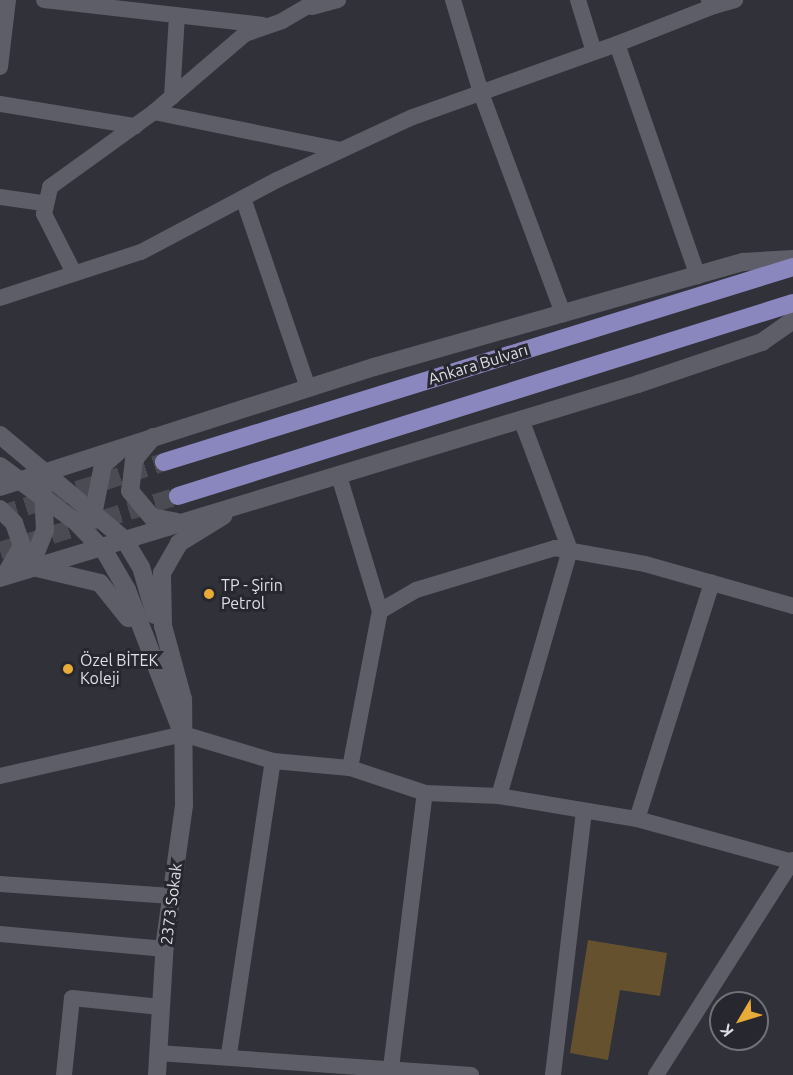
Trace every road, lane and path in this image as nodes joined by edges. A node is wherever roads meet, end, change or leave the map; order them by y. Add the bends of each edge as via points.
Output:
1 (8, 0) edge
2 (44, 0) edge
3 (338, 0) edge
4 (453, 0) edge
5 (578, 0) edge
6 (735, 0) edge
7 (713, 2) edge
8 (315, 3) edge
9 (177, 16) junction
10 (269, 26) junction
11 (617, 44) junction
12 (594, 52) junction
13 (0, 67) edge
14 (481, 93) junction
15 (172, 97) junction
16 (0, 104) edge
17 (154, 112) junction
18 (135, 126) junction
19 (341, 150) junction
20 (0, 197) edge
21 (243, 198) junction
22 (42, 203) junction
23 (793, 259) edge
24 (793, 267) edge
25 (73, 272) junction
26 (698, 276) junction
27 (0, 298) edge
28 (793, 303) edge
29 (563, 314) junction
30 (793, 320) edge
31 (308, 388) junction
32 (520, 419) junction
33 (0, 435) edge
34 (153, 437) junction
35 (124, 446) junction
36 (164, 462) tunnel mouth
37 (0, 466) edge
38 (42, 473) junction
39 (339, 476) junction
40 (18, 480) junction
41 (0, 487) edge
42 (178, 496) tunnel mouth
43 (43, 498) junction
44 (242, 504) junction
45 (0, 509) edge
46 (94, 513) junction
47 (180, 522) junction
48 (87, 531) junction
49 (124, 539) junction
50 (100, 546) junction
51 (570, 550) junction
52 (26, 570) junction
53 (0, 577) edge
54 (712, 583) junction
55 (793, 606) edge
56 (380, 610) junction
57 (169, 653) junction
58 (162, 687) junction
59 (183, 734) junction
60 (273, 761) junction
61 (350, 768) junction
62 (0, 777) edge
63 (425, 793) junction
64 (499, 796) junction
65 (584, 813) junction
66 (637, 819) junction
67 (793, 861) edge
68 (0, 884) edge
69 (172, 896) junction
70 (0, 934) edge
71 (165, 948) junction
72 (161, 1007) junction
73 (158, 1053) junction
74 (229, 1054) junction
75 (391, 1068) junction
76 (64, 1075) edge
77 (157, 1075) edge
78 (471, 1075) edge
79 (553, 1075) edge
80 (656, 1075) edge

1 - 13 street
2 - 9 street
3 - 8 street
4 - 14 street
5 - 12 street
6 - 7 street
7 - 11 street
8 - 10 street
9 - 10 street
9 - 15 street
10 - 15 street via 244,34
11 - 12 street
11 - 26 street
12 - 14 street
14 - 19 street
14 - 29 street
15 - 17 street
16 - 18 street
17 - 18 street
17 - 19 street
18 - 22 street via 50,187
19 - 21 street
20 - 22 street
21 - 25 street via 141,252
21 - 31 street
22 - 25 street
23 - 26 main road via 743,262
24 - 36 main road, Ankara Bulvarı
25 - 27 street
26 - 29 main road
28 - 42 main road
29 - 31 main road
30 - 32 main road via 762,342
31 - 34 main road
32 - 39 main road
32 - 51 street
33 - 38 main road
34 - 35 main road
34 - 47 main road via 134,460 130,491 152,517
35 - 38 main road
35 - 46 main road via 103,465
37 - 40 main road
38 - 40 main road
38 - 43 main road
38 - 46 main road
39 - 44 main road
39 - 56 street
40 - 41 main road
40 - 43 main road
43 - 48 main road
43 - 52 main road via 40,547
44 - 47 main road
44 - 57 main road via 180,543 169,556 161,601
45 - 53 main road via 14,523 22,546 18,559
46 - 48 main road
46 - 49 main road
47 - 49 main road
48 - 50 main road
49 - 50 main road
49 - 57 main road via 141,567
50 - 52 main road
50 - 58 main road via 127,590
51 - 54 street
51 - 56 street via 555,549 416,590
51 - 64 street
52 - 53 main road
52 - 58 main road via 76,574 109,591
54 - 55 street
54 - 66 street
56 - 61 street
57 - 59 main road, 2373 Sokak via 183,699
58 - 59 main road
59 - 60 street
59 - 62 street
59 - 69 main road, 2373 Sokak via 184,805
60 - 61 street
60 - 74 street
61 - 63 street
63 - 64 street
63 - 75 street
64 - 65 street
65 - 66 street
65 - 79 street
66 - 67 street
67 - 80 street
68 - 69 street
69 - 71 main road, 2373 Sokak
70 - 71 street
71 - 72 main road, 2373 Sokak
72 - 73 main road, 2373 Sokak
72 - 76 street via 72,998
73 - 74 street
73 - 77 main road, 2373 Sokak
74 - 75 street
75 - 78 street

